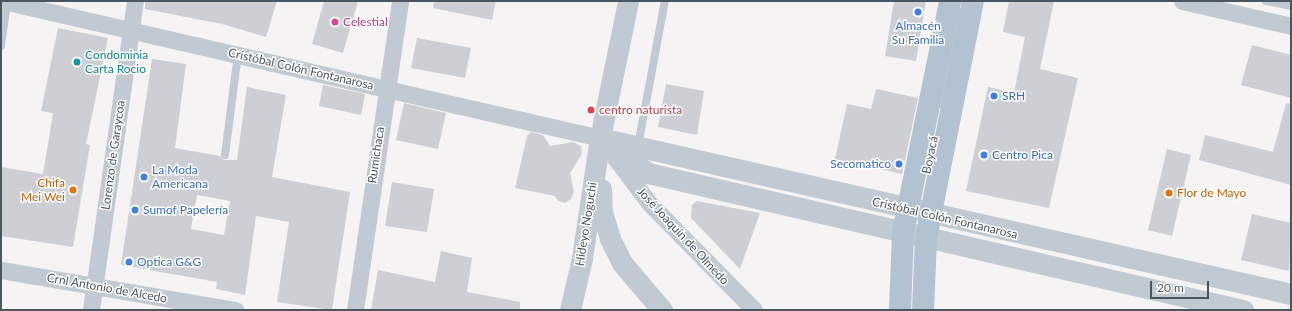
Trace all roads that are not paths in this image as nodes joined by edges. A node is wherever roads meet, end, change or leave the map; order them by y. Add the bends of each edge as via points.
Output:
1 (135, 1) edge
2 (400, 1) edge
3 (628, 1) edge
4 (665, 1) edge
5 (950, 1) edge
6 (962, 1) edge
7 (973, 1) edge
8 (1182, 1) edge
9 (1266, 1) edge
10 (5, 2) edge
11 (1291, 6) edge
12 (1291, 26) edge
13 (131, 29) junction
14 (1, 46) edge
15 (238, 54) junction
16 (386, 89) junction
17 (939, 110) dead end
18 (600, 138) junction
19 (638, 146) junction
20 (225, 155) dead end
21 (917, 220) junction
22 (1, 270) edge
23 (94, 286) junction
24 (1291, 294) edge
25 (91, 310) edge
26 (236, 310) edge
27 (355, 310) edge
28 (570, 310) edge
29 (662, 310) edge
30 (754, 310) edge
31 (900, 310) edge
32 (909, 310) edge
33 (923, 310) edge
34 (1243, 310) edge

1 - 13 street, Lorenzo de Garaycoa
2 - 16 street, Rumichaca
3 - 18 street
4 - 19 lane
5 - 21 main road, Boyacá
6 - 17 lane
7 - 21 main road, Boyacá
8 - 12 street
9 - 11 lane
10 - 13 street, Cristóbal Colón Fontanarosa
10 - 14 lane
13 - 15 street, Cristóbal Colón Fontanarosa
13 - 23 street, Lorenzo de Garaycoa
15 - 16 street, Cristóbal Colón Fontanarosa
15 - 20 lane
16 - 18 street, Cristóbal Colón Fontanarosa
16 - 27 street, Rumichaca
18 - 19 street, Cristóbal Colón Fontanarosa
18 - 21 street, Cristóbal Colón Fontanarosa via 648,172
18 - 28 street, Hideyo Noguchi via 582,258
18 - 29 street via 602,212 610,239 622,262
18 - 30 street, José Joaquín de Olmedo via 650,204
19 - 21 street, Cristóbal Colón Fontanarosa
21 - 24 street, Cristóbal Colón Fontanarosa
21 - 31 main road, Boyacá
21 - 32 lane, Boyacá
21 - 33 main road, Boyacá
21 - 34 street, Cristóbal Colón Fontanarosa
22 - 23 street, Crnl Antonio de Alcedo
23 - 25 street, Lorenzo de Garaycoa
23 - 26 street, Crnl Antonio de Alcedo

